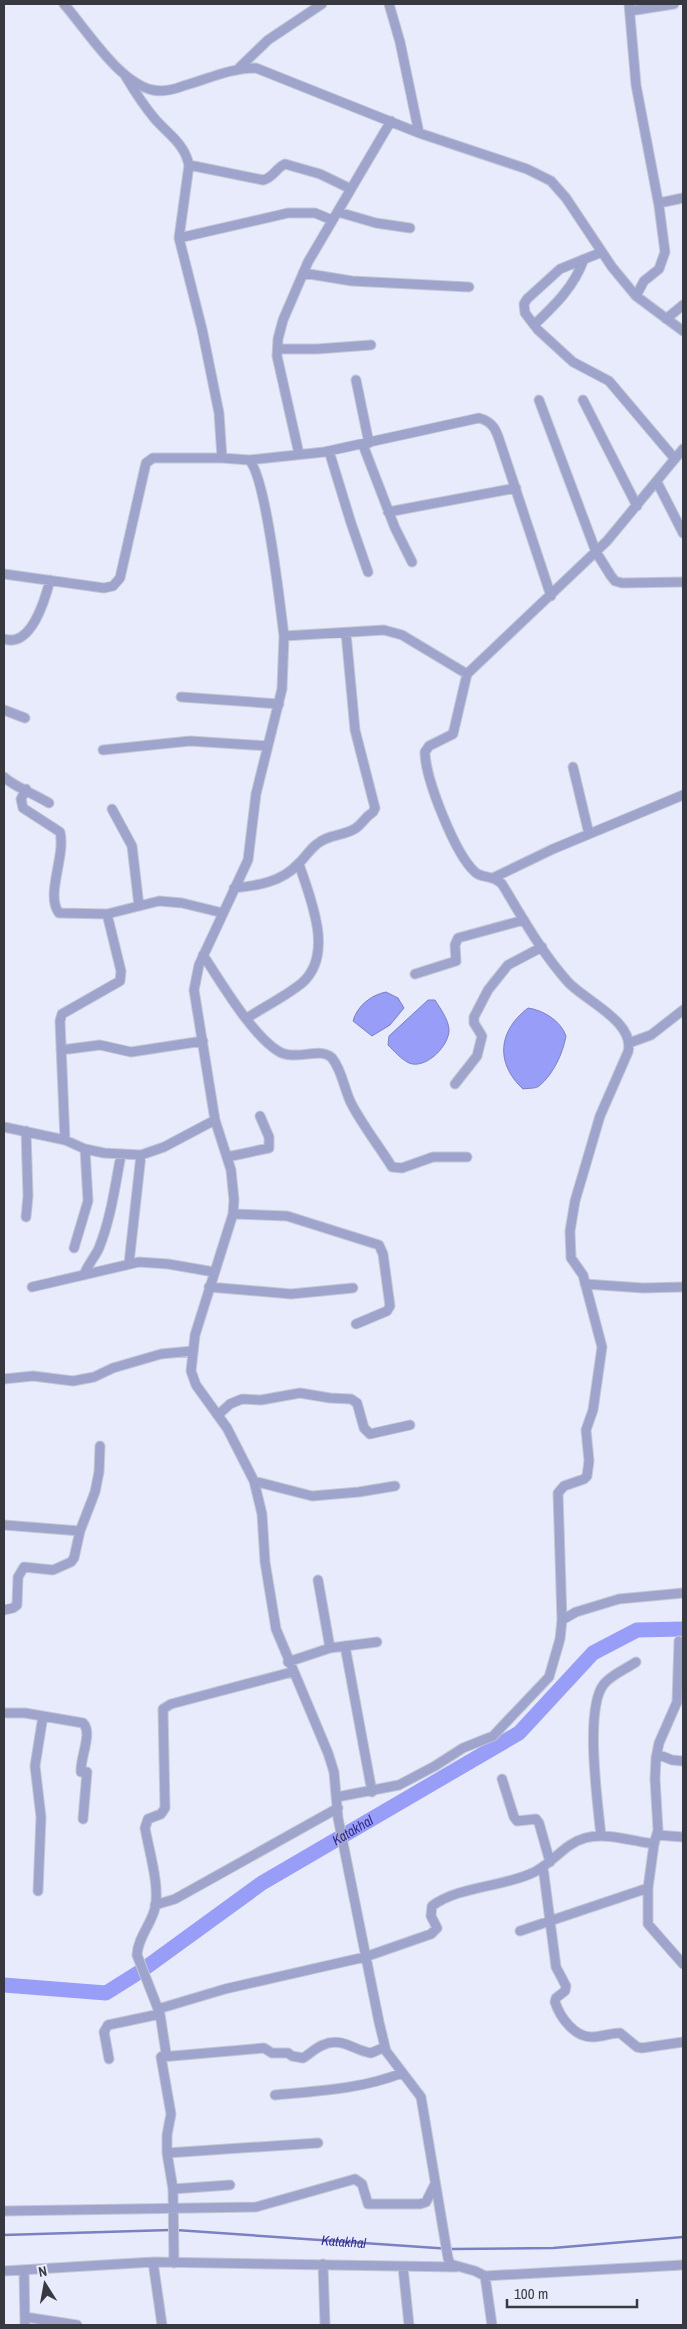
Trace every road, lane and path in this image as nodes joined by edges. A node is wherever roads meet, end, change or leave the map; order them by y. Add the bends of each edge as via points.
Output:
1 (64, 4) edge
2 (322, 4) edge
3 (389, 4) edge
4 (674, 4) edge
5 (629, 7) edge
6 (239, 68) junction
7 (124, 75) junction
8 (391, 121) junction
9 (419, 133) junction
10 (189, 165) junction
11 (351, 189) junction
12 (683, 198) edge
13 (659, 203) junction
14 (338, 212) junction
15 (332, 220) junction
16 (410, 228) dead end
17 (179, 238) junction
18 (602, 252) junction
19 (584, 259) junction
20 (304, 273) junction
21 (469, 286) dead end
22 (636, 296) junction
23 (683, 306) edge
24 (666, 319) junction
25 (534, 325) junction
26 (683, 331) edge
27 (371, 345) dead end
28 (278, 349) junction
29 (356, 380) dead end
30 (539, 400) dead end
31 (583, 400) dead end
32 (366, 444) junction
33 (683, 449) edge
34 (329, 451) junction
35 (298, 454) junction
36 (222, 458) junction
37 (675, 458) junction
38 (249, 460) junction
39 (657, 482) junction
40 (516, 488) junction
41 (638, 506) junction
42 (388, 512) junction
43 (683, 532) edge
44 (596, 552) junction
45 (412, 562) dead end
46 (368, 572) dead end
47 (4, 574) edge
48 (50, 580) junction
49 (683, 582) edge
50 (551, 596) junction
51 (346, 633) junction
52 (284, 636) junction
53 (4, 639) edge
54 (468, 674) junction
55 (181, 697) dead end
56 (279, 704) junction
57 (4, 710) edge
58 (25, 718) dead end
59 (268, 746) junction
60 (103, 750) dead end
61 (573, 767) dead end
62 (4, 777) edge
63 (26, 789) junction
64 (683, 795) edge
65 (49, 803) dead end
66 (112, 809) dead end
67 (589, 834) junction
68 (299, 864) junction
69 (495, 877) junction
70 (234, 888) junction
71 (139, 906) junction
72 (224, 913) junction
73 (107, 914) junction
74 (524, 920) junction
75 (542, 947) junction
76 (203, 956) junction
77 (415, 974) dead end
78 (683, 1010) edge
79 (247, 1018) junction
80 (203, 1041) junction
81 (629, 1043) junction
82 (61, 1050) junction
83 (454, 1084) dead end
84 (260, 1116) dead end
85 (215, 1120) junction
86 (4, 1127) edge
87 (26, 1131) junction
88 (65, 1140) junction
89 (85, 1149) junction
90 (121, 1155) junction
91 (141, 1155) junction
92 (228, 1157) junction
93 (467, 1157) dead end
94 (233, 1214) junction
95 (26, 1216) dead end
96 (74, 1248) dead end
97 (129, 1263) junction
98 (214, 1272) junction
99 (84, 1275) junction
100 (585, 1284) junction
101 (32, 1287) dead end
102 (209, 1287) junction
103 (683, 1287) edge
104 (353, 1288) dead end
105 (356, 1324) dead end
106 (192, 1351) junction
107 (4, 1379) edge
108 (218, 1415) junction
109 (410, 1425) dead end
110 (100, 1446) dead end
111 (254, 1481) junction
112 (395, 1486) dead end
113 (4, 1525) edge
114 (80, 1531) junction
115 (318, 1580) dead end
116 (683, 1592) edge
117 (4, 1610) edge
118 (562, 1620) junction
119 (680, 1641) dead end
120 (377, 1642) dead end
121 (345, 1646) junction
122 (330, 1648) junction
123 (288, 1662) junction
124 (636, 1662) dead end
125 (292, 1672) junction
126 (4, 1713) edge
127 (43, 1716) junction
128 (657, 1754) junction
129 (683, 1761) edge
130 (502, 1779) dead end
131 (372, 1792) junction
132 (337, 1797) junction
133 (338, 1808) junction
134 (83, 1819) dead end
135 (657, 1835) junction
136 (601, 1836) junction
137 (683, 1837) edge
138 (654, 1844) junction
139 (546, 1864) junction
140 (648, 1888) junction
141 (38, 1890) dead end
142 (156, 1905) junction
143 (548, 1921) junction
144 (520, 1931) dead end
145 (366, 1957) junction
146 (683, 1964) edge
147 (159, 2011) junction
148 (683, 2042) edge
149 (385, 2047) junction
150 (161, 2057) junction
151 (110, 2059) dead end
152 (402, 2073) junction
153 (275, 2095) dead end
154 (318, 2143) dead end
155 (167, 2153) junction
156 (436, 2183) junction
157 (230, 2185) dead end
158 (173, 2189) junction
159 (173, 2210) junction
160 (4, 2211) edge
161 (152, 2262) junction
162 (174, 2263) junction
163 (323, 2264) junction
164 (683, 2265) edge
165 (403, 2267) junction
166 (461, 2268) junction
167 (24, 2270) junction
168 (4, 2271) edge
169 (484, 2276) junction
170 (25, 2321) edge
171 (77, 2325) edge
172 (162, 2325) edge
173 (325, 2325) edge
174 (409, 2325) edge
175 (492, 2325) edge

1 - 7 street
2 - 6 street via 268,40
3 - 9 street
4 - 5 street
5 - 13 street via 636,85
6 - 7 street via 170,91 141,86
6 - 8 street via 256,68 272,73
7 - 10 street via 154,118 181,144
8 - 9 street
8 - 11 street
9 - 18 street via 527,169 550,181 566,198
10 - 11 street via 263,180 285,164 320,174
10 - 17 street
11 - 14 street
12 - 13 street
13 - 22 street via 665,252 659,269 644,281
14 - 15 street
14 - 16 street
15 - 17 street via 316,213 288,213
15 - 20 street
17 - 36 street via 219,413
18 - 19 street
18 - 22 street
19 - 25 street via 570,289
19 - 25 street via 560,269 527,299 525,313
20 - 21 street via 352,281
20 - 28 street via 283,320
22 - 24 street
23 - 24 street
24 - 26 street
25 - 37 street via 573,362 609,381
27 - 28 street
28 - 35 street
29 - 32 street
30 - 44 street
31 - 41 street
32 - 34 street
32 - 40 street via 479,418 487,420 494,426
32 - 42 street
33 - 37 street
34 - 35 street
34 - 46 street
35 - 38 street
36 - 38 street
36 - 48 street via 153,458 146,463 120,578 113,586 104,588
37 - 39 street
38 - 52 street via 255,468 268,522
39 - 41 street
39 - 43 street
40 - 42 street
40 - 50 street
41 - 44 street
42 - 45 street
44 - 49 street via 618,583
44 - 50 street
47 - 48 street
48 - 53 street via 43,607 20,639
50 - 54 street
51 - 52 street
51 - 54 street via 384,630 402,635
51 - 68 street via 355,730 375,808 356,828 317,843
52 - 56 street
54 - 69 street via 453,734 429,746 425,757 432,788 454,841 477,874
55 - 56 street
56 - 59 street
57 - 58 street
59 - 60 street via 190,741
59 - 70 street via 256,794 248,860
61 - 67 street
62 - 63 street via 9,783
63 - 65 street
63 - 73 street via 21,798 22,808 56,828 62,836 53,900 55,908 59,913
64 - 67 street
66 - 71 street via 132,846
67 - 69 street
68 - 70 street via 270,882
68 - 79 street via 312,906 319,946 314,968 302,982
69 - 74 street
70 - 72 street
71 - 72 street via 159,901
71 - 73 street
72 - 76 street
73 - 82 street via 120,981 62,1014
74 - 75 street
74 - 77 street via 458,938 456,960
75 - 81 street via 569,983 598,1004 623,1030
75 - 83 street via 508,965 488,990 474,1018 482,1036 477,1056
76 - 79 street
76 - 80 street via 194,990
78 - 81 street via 651,1035
79 - 93 street via 278,1051 287,1056 324,1053 331,1058 351,1103 392,1167 402,1168 433,1157
80 - 82 street via 131,1052 100,1045
80 - 85 street
81 - 100 street via 600,1116 575,1201 569,1250
82 - 88 street
84 - 92 street via 269,1138 268,1148
85 - 91 street via 164,1147
85 - 92 street
86 - 87 street
87 - 88 street
87 - 95 street
88 - 89 street
89 - 90 street
89 - 96 street via 88,1201
90 - 91 street
90 - 99 street via 101,1242
91 - 97 street
92 - 94 street via 233,1184
94 - 98 street
94 - 105 street via 287,1216 379,1245 384,1254 390,1306 387,1311
97 - 98 street via 151,1262
97 - 99 street
98 - 102 street
99 - 101 street
100 - 103 street
100 - 118 street via 602,1347 593,1410 586,1430 587,1476 564,1486 558,1493
102 - 104 street via 291,1294
102 - 106 street
106 - 107 street via 161,1354 73,1381 33,1376
106 - 108 street via 193,1379
108 - 109 street via 242,1399 262,1400 300,1393 354,1401 364,1428 370,1434
108 - 111 street
110 - 114 street via 95,1492
111 - 112 street via 312,1496
111 - 123 street via 262,1514 271,1604
113 - 114 street
114 - 117 street via 71,1562 52,1570 28,1567 20,1570 18,1605
115 - 122 street
116 - 118 street via 619,1599 576,1612
118 - 131 street via 549,1677 493,1736 462,1748 398,1786
119 - 128 street via 677,1702
120 - 121 street
121 - 122 street
121 - 131 street
122 - 123 street
123 - 125 street
124 - 136 street via 604,1683 596,1700 593,1752
125 - 132 street via 328,1752
125 - 142 street via 172,1704 163,1710 165,1808 161,1814 148,1819 145,1828
126 - 127 street
127 - 134 street via 84,1723 88,1728 81,1760 81,1772 87,1772
127 - 141 street via 35,1766 42,1817
128 - 129 street
128 - 135 street
130 - 139 street via 517,1821 536,1819 539,1823
131 - 132 street
132 - 133 street
133 - 142 street via 175,1898
133 - 145 street
135 - 137 street
135 - 138 street
136 - 138 street
136 - 139 street via 572,1843
138 - 140 street
139 - 143 street
139 - 145 street via 532,1874 501,1885 439,1900 432,1906 431,1916 437,1928 431,1934
140 - 143 street
140 - 146 street via 648,1924
142 - 147 street via 138,1946 140,1963
143 - 144 street
143 - 148 street via 556,1967 566,1986 566,1991 554,2002 576,2032 591,2037 620,2033 642,2048
145 - 147 street via 209,1993
145 - 149 street
147 - 150 street via 166,2053
147 - 151 street via 108,2025 104,2032
149 - 150 street via 372,2054 332,2042 303,2058 288,2053 272,2053 264,2048
149 - 152 street
150 - 155 street via 171,2114
152 - 153 street via 358,2086
152 - 156 street via 421,2097
154 - 155 street
155 - 158 street
156 - 159 street via 426,2202 420,2204 368,2204 362,2184 355,2179 256,2207
156 - 166 street via 448,2258 450,2264
157 - 158 street
158 - 159 street
159 - 160 street
159 - 162 street
161 - 162 street
161 - 167 street
161 - 172 street
162 - 163 street
163 - 165 street
163 - 173 street
164 - 169 street
165 - 166 street
165 - 174 street
166 - 169 street
167 - 168 street
167 - 170 street
169 - 175 street
170 - 171 street

